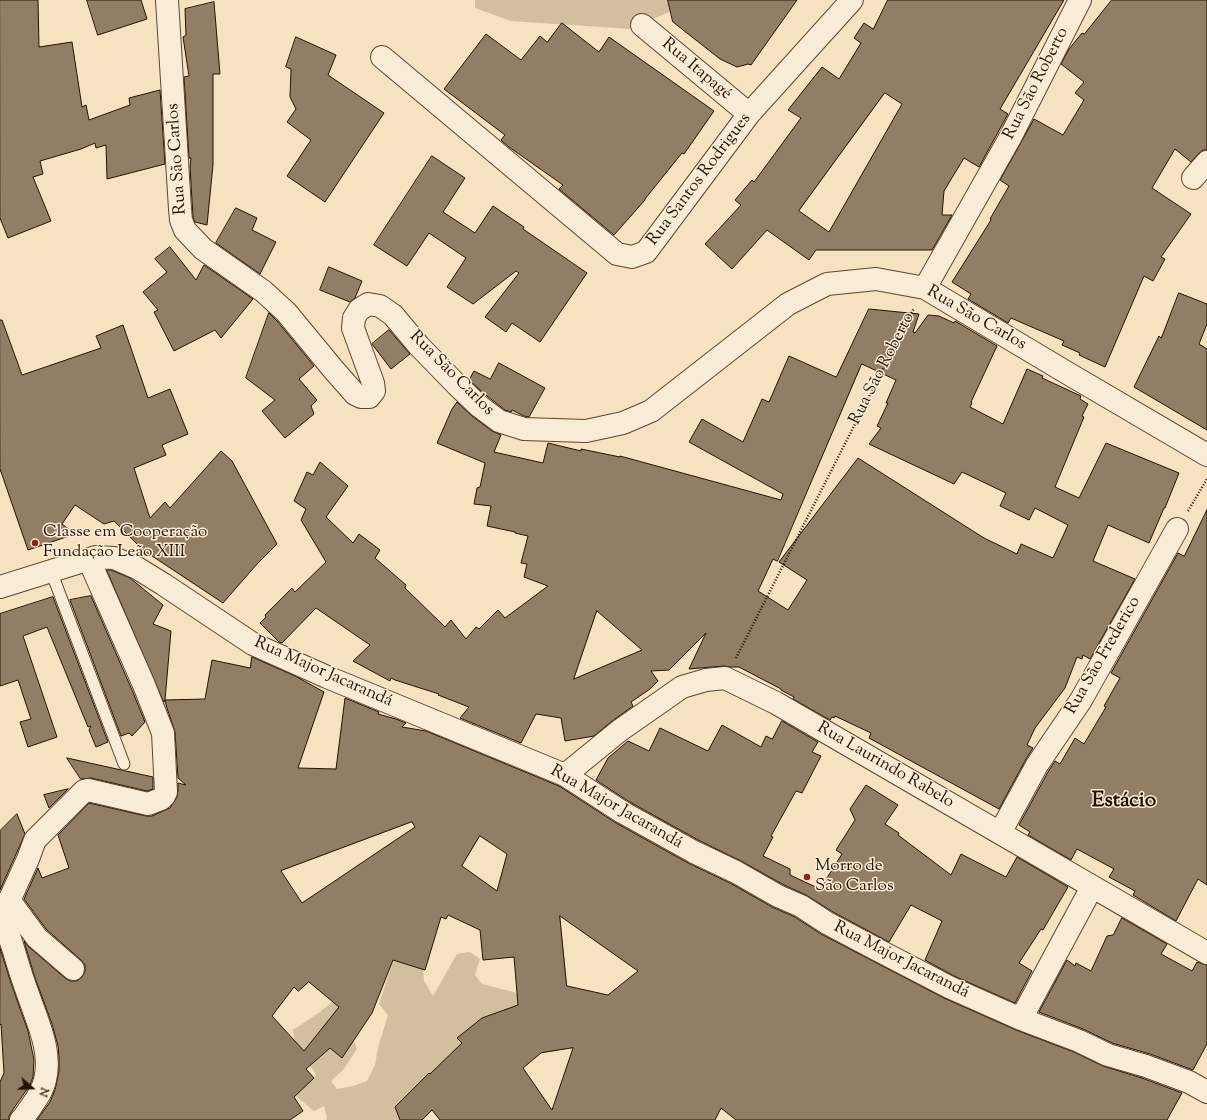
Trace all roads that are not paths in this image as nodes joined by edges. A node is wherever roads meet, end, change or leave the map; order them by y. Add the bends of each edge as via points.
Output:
1 (167, 0) edge
2 (852, 0) edge
3 (1080, 0) edge
4 (642, 25) dead end
5 (382, 56) dead end
6 (749, 114) junction
7 (1207, 162) edge
8 (1193, 178) dead end
9 (925, 288) junction
10 (1207, 455) edge
11 (1177, 529) road end
12 (89, 560) junction
13 (51, 571) junction
14 (0, 587) edge
15 (124, 764) dead end
16 (565, 775) junction
17 (1000, 833) junction
18 (1092, 887) junction
19 (9, 900) junction
20 (1207, 953) edge
21 (73, 969) dead end
22 (1021, 1019) junction
23 (1207, 1092) edge
24 (21, 1120) edge

1 - 9 street, Rua São Carlos via 180,209 184,230 203,249 263,291 286,312 332,369 355,394 361,397 369,397 374,391 353,328 358,310 368,304 380,306 393,314 419,346 457,385 499,421 524,429 586,431 623,423 651,410 788,304 828,284 876,279
2 - 6 street, Rua Santos Rodrigues
3 - 9 street, Rua São Roberto via 1011,136
4 - 6 street, Rua Itapagé
5 - 6 street, Rua Santos Rodrigues via 617,254 632,257 646,252
7 - 8 street
9 - 10 street, Rua São Carlos
11 - 17 street, Rua São Frederico via 1081,700 1037,765
12 - 13 street, Rua Major Jacarandá
12 - 16 street, Rua Major Jacarandá via 114,558 137,568 253,644
12 - 19 street via 163,733 166,792 164,796 148,804 84,791 35,840
13 - 14 street, Rua Major Jacarandá
13 - 15 lane
16 - 17 street, Rua Laurindo Rabelo via 619,731 682,687 725,678 776,703
16 - 22 street, Rua Major Jacarandá via 622,812 694,852 801,906 949,987
17 - 18 street, Rua Laurindo Rabelo
18 - 20 street, Rua Laurindo Rabelo
18 - 22 street
19 - 21 street via 37,938
19 - 24 street via 5,922 46,1045 45,1082
22 - 23 street, Rua Major Jacarandá via 1108,1055 1189,1082

